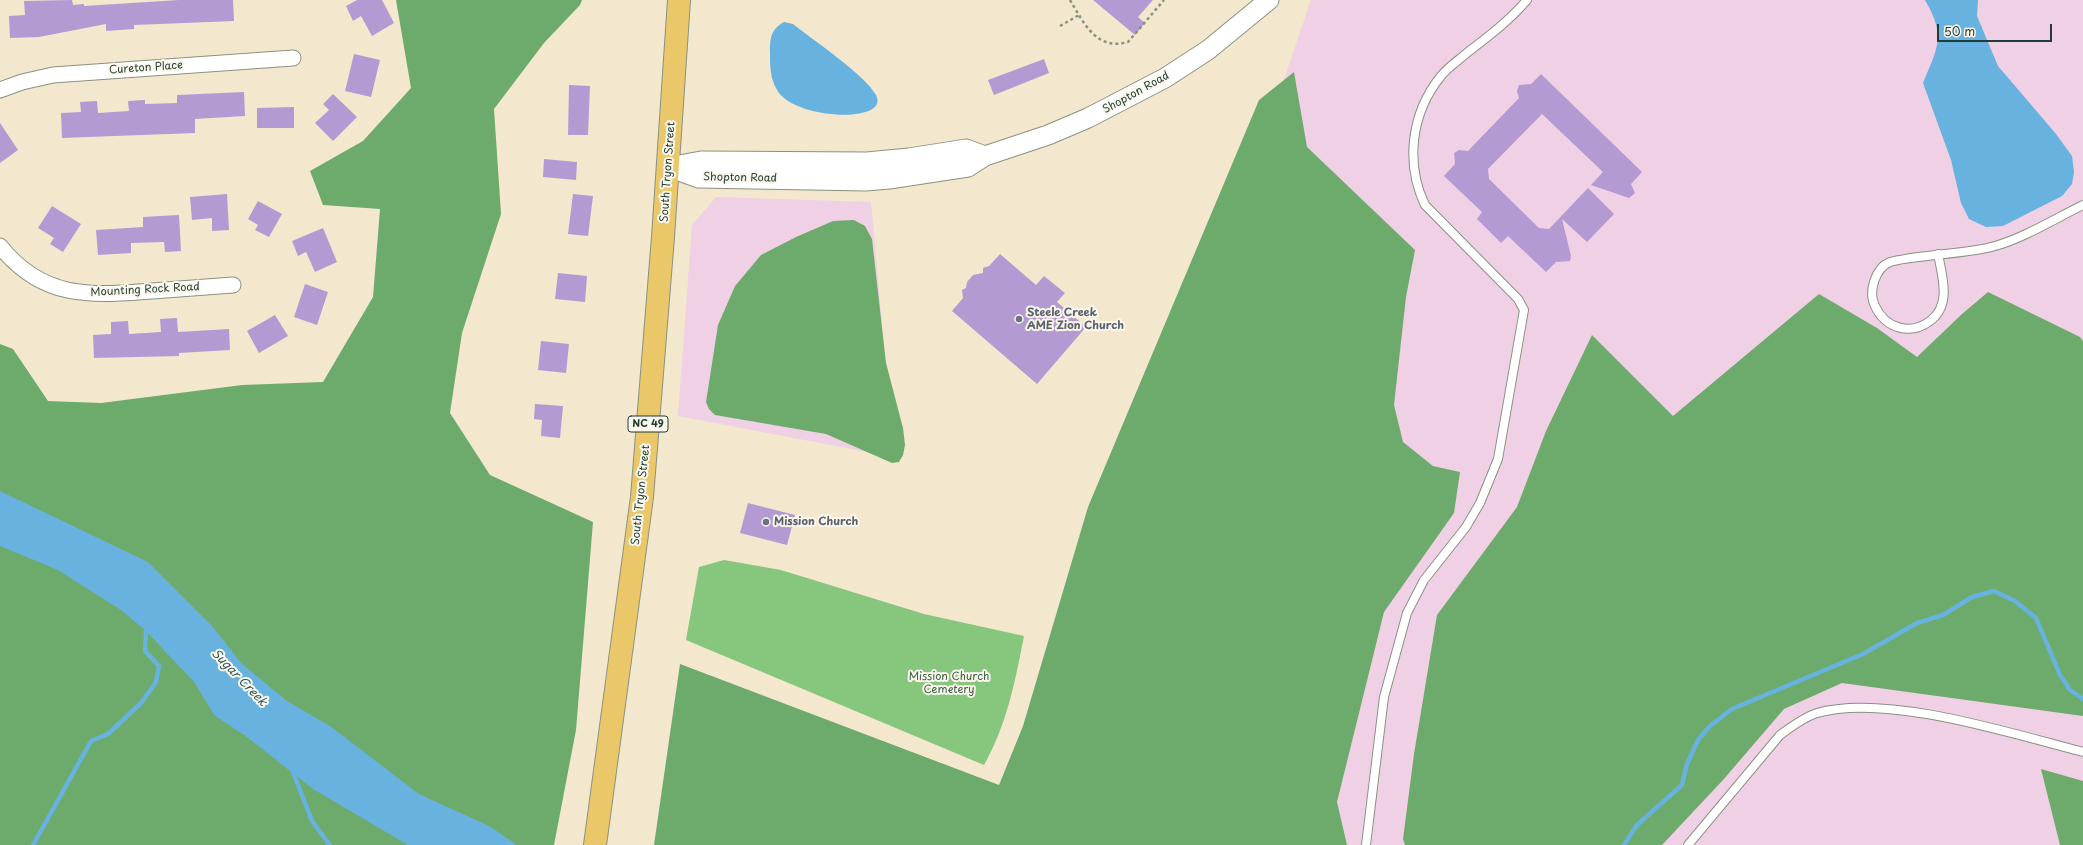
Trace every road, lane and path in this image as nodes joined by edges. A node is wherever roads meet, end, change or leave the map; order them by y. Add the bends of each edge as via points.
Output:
1 (679, 0) edge
2 (1070, 0) edge
3 (1164, 0) edge
4 (1269, 0) edge
5 (1527, 0) edge
6 (1079, 15) junction
7 (1060, 26) dead end
8 (293, 58) dead end
9 (0, 90) edge
10 (668, 167) junction
11 (2083, 205) edge
12 (0, 246) edge
13 (1938, 254) junction
14 (233, 285) dead end
15 (2083, 752) edge
16 (596, 845) edge
17 (1366, 845) edge
18 (1688, 845) edge

1 - 10 main road, South Tryon Street / NC 49
2 - 6 path
3 - 6 path via 1132,39 1120,44 1111,45 1093,35
4 - 10 street, Shopton Road via 1208,50 1115,106 1048,135 986,156 968,167 866,181 699,178
5 - 17 lane via 1506,22 1441,76 1428,95 1415,131 1412,150 1413,172 1417,189 1425,205 1518,299 1524,310 1498,459 1480,503 1466,527 1424,580 1407,613 1384,697
6 - 7 path
8 - 9 street, Cureton Place via 54,75
10 - 16 main road, South Tryon Street / NC 49 via 642,497
11 - 13 lane via 2008,242
12 - 14 street, Mounting Rock Road via 24,271 46,283 69,291 106,295
13 - 13 lane via 1944,290 1939,312 1921,327 1898,328 1887,323 1876,309 1872,292 1874,280 1880,270 1890,262
15 - 18 lane via 1956,720 1901,711 1835,709 1816,714 1780,735

